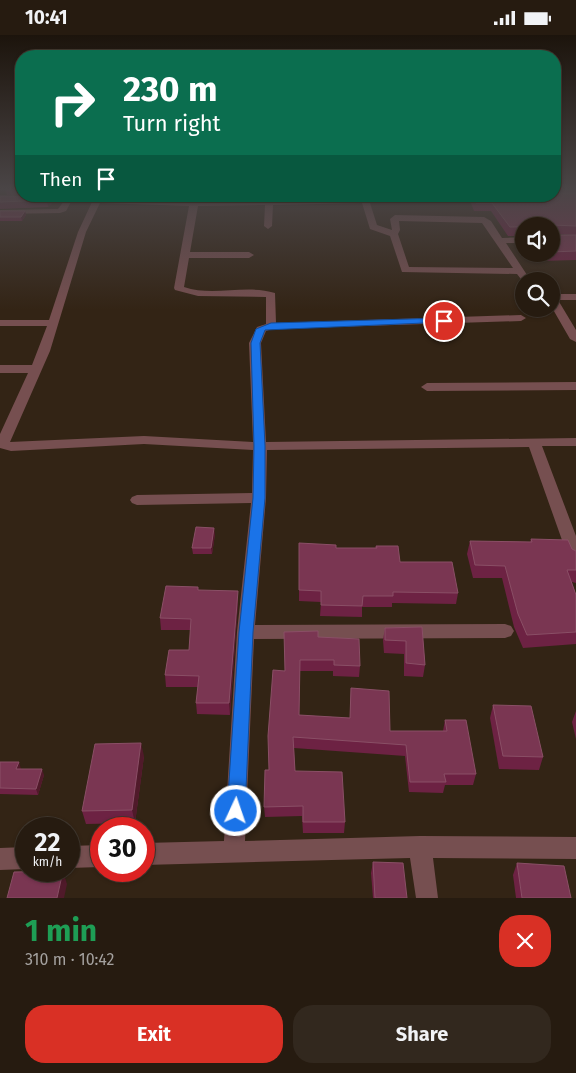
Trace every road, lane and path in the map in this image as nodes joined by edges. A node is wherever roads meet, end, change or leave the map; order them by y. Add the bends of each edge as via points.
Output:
1 (83, 229) edge
2 (190, 229) edge
3 (380, 229) edge
4 (396, 229) edge
5 (492, 229) edge
6 (394, 234) junction
7 (515, 240) edge
8 (499, 241) junction
9 (186, 255) junction
10 (249, 255) dead end
11 (518, 271) joint
12 (560, 297) edge
13 (576, 297) edge
14 (560, 312) edge
15 (520, 318) dead end
16 (0, 323) edge
17 (53, 323) junction
18 (271, 326) junction
19 (576, 339) edge
20 (0, 369) edge
21 (36, 369) junction
22 (576, 386) edge
23 (427, 387) dead end
24 (6, 422) edge
25 (576, 442) edge
26 (534, 443) junction
27 (260, 446) junction
28 (259, 498) junction
29 (137, 500) dead end
30 (569, 521) edge
31 (576, 557) edge
32 (505, 631) dead end
33 (246, 632) junction
34 (420, 847) junction
35 (576, 848) edge
36 (234, 851) junction
37 (155, 854) edge
38 (15, 858) edge
39 (0, 859) edge
40 (428, 898) edge

1 - 17 street
2 - 9 street
3 - 6 street
4 - 6 street
5 - 8 street
6 - 11 street via 405,270
7 - 8 street
8 - 11 street
9 - 10 street
9 - 18 street via 179,287 186,291 268,293 271,295
12 - 13 street
14 - 19 street
15 - 18 street
16 - 17 street
17 - 21 street
18 - 27 street via 261,329 255,343
20 - 21 street
21 - 24 street
22 - 23 street
24 - 27 street via 4,445 11,447 144,440
25 - 26 street
26 - 27 street
26 - 30 street
27 - 28 street
28 - 29 street
28 - 33 street
30 - 31 street
32 - 33 street
33 - 36 street
34 - 35 street
34 - 36 street
34 - 40 street
36 - 37 street
38 - 39 street

